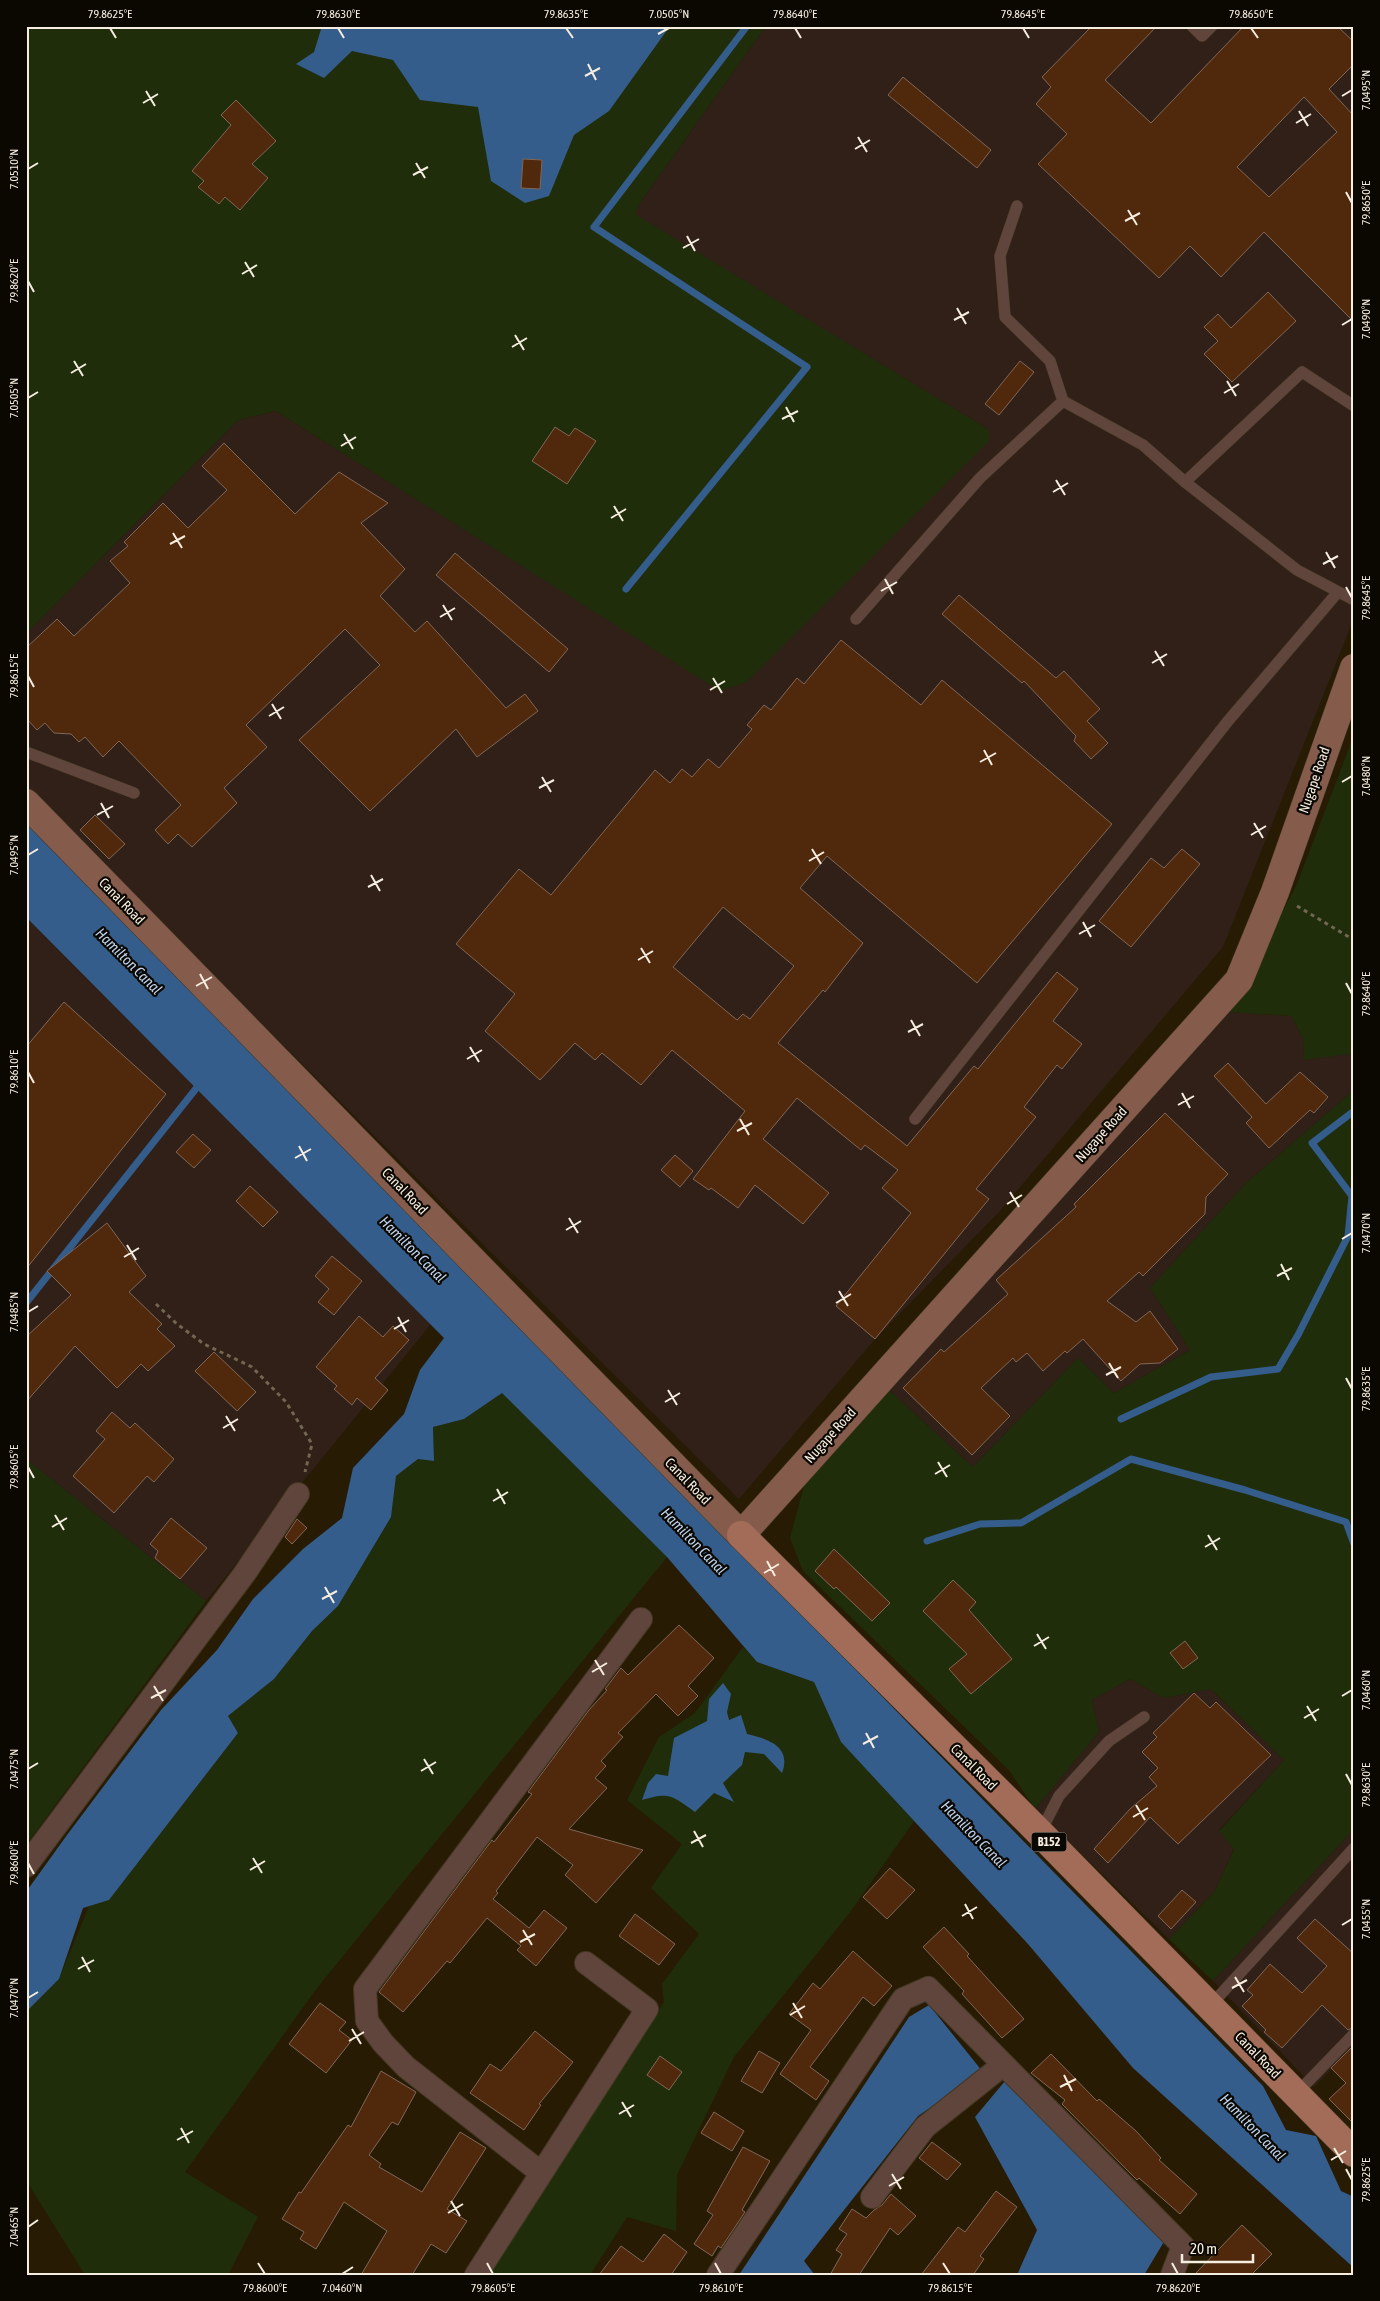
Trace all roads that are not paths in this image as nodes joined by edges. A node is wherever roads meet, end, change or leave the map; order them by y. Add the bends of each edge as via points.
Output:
1 (1192, 26) edge
2 (1212, 26) edge
3 (1017, 206) dead end
4 (1063, 401) junction
5 (1354, 406) edge
6 (1185, 482) junction
7 (1338, 592) junction
8 (1354, 600) edge
9 (856, 619) dead end
10 (1354, 668) edge
11 (26, 752) edge
12 (134, 793) dead end
13 (26, 803) edge
14 (915, 1119) dead end
15 (298, 1494) road end
16 (741, 1535) junction
17 (641, 1619) dead end
18 (1144, 1716) dead end
19 (1040, 1833) junction
20 (1354, 1848) edge
21 (26, 1866) edge
22 (586, 1963) dead end
23 (1210, 2006) junction
24 (1354, 2034) edge
25 (1003, 2064) junction
26 (1296, 2094) junction
27 (1354, 2153) edge
28 (540, 2172) junction
29 (872, 2197) dead end
30 (476, 2275) edge
31 (718, 2275) edge
32 (1172, 2275) edge

1 - 2 lane via 1202,36
3 - 4 lane via 1000,256 1005,317 1050,361
4 - 6 lane via 1143,445
4 - 9 lane via 980,478
5 - 6 lane via 1302,372
6 - 7 lane via 1297,570
7 - 8 lane
7 - 14 lane via 1228,721
10 - 16 main road, Nugape Road via 1275,892 1239,980
11 - 12 lane
13 - 16 main road, Canal Road
15 - 21 street via 245,1573
16 - 19 main road, Canal Road / B152
17 - 28 street via 365,1990 367,2021 406,2068
18 - 19 lane via 1109,1741 1058,1796
19 - 23 main road, Canal Road / B152
20 - 23 lane
22 - 28 street via 647,2009
23 - 26 main road, Canal Road / B152
24 - 26 lane
25 - 29 street via 925,2128
25 - 31 street via 928,1988 903,1999
25 - 32 street via 1183,2246
26 - 27 main road, Canal Road / B152
28 - 30 street

